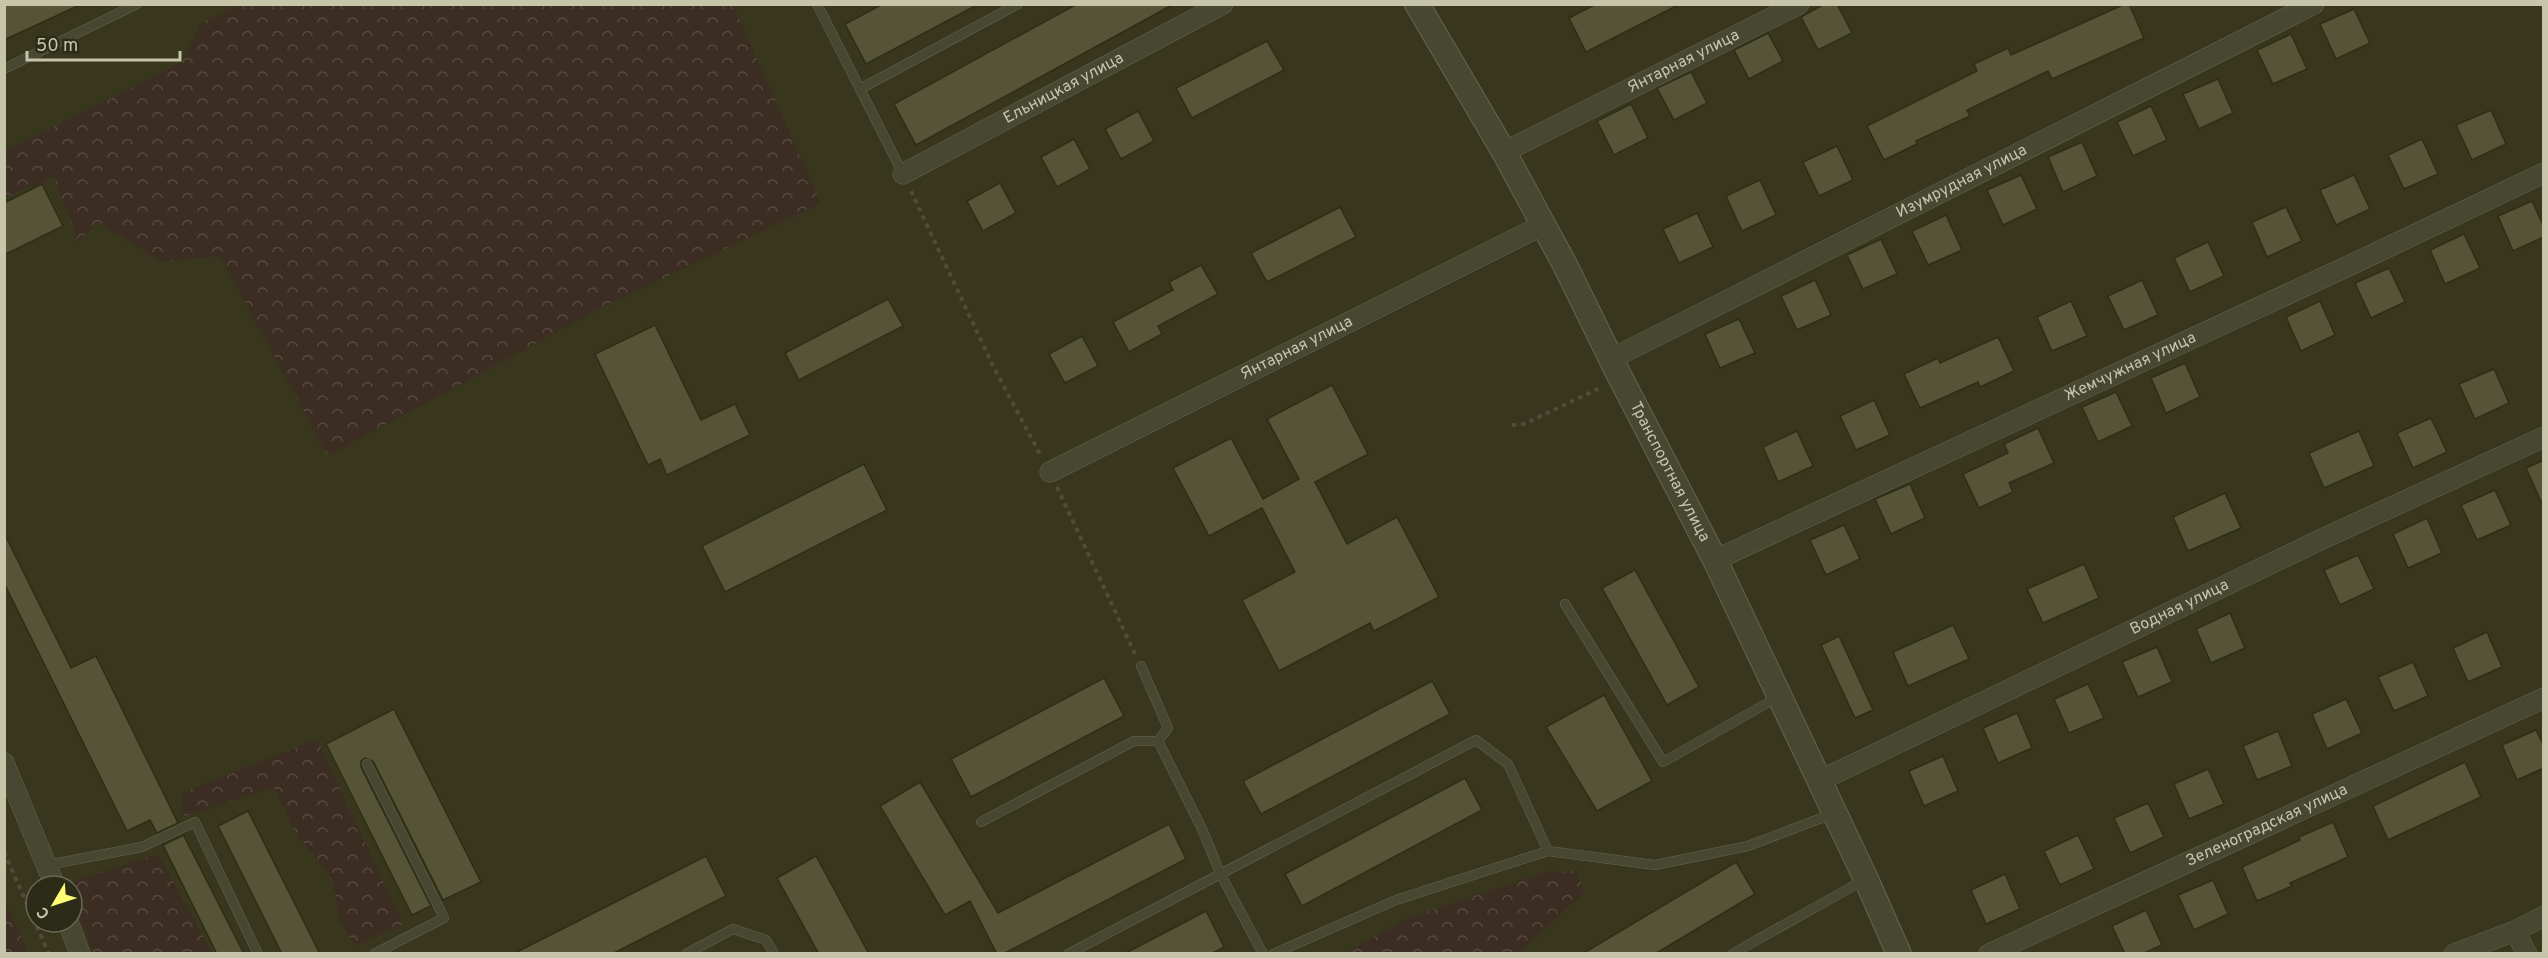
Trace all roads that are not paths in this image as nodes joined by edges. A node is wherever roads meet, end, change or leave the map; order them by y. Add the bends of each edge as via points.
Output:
1 (137, 4) edge
2 (817, 4) edge
3 (1018, 4) edge
4 (1223, 4) edge
5 (1417, 4) edge
6 (1799, 4) edge
7 (2314, 4) edge
8 (4, 69) edge
9 (860, 89) junction
10 (1504, 152) junction
11 (2544, 173) edge
12 (903, 174) joint
13 (1543, 225) junction
14 (1611, 359) junction
15 (2544, 436) edge
16 (1050, 472) road end
17 (1715, 560) junction
18 (1565, 604) dead end
19 (1141, 666) road end
20 (1778, 697) junction
21 (2544, 698) edge
22 (1158, 741) junction
23 (4, 763) edge
24 (367, 764) dead end
25 (1819, 781) junction
26 (1835, 813) junction
27 (981, 822) dead end
28 (1548, 851) junction
29 (47, 865) junction
30 (50, 874) edge
31 (1221, 876) junction
32 (1866, 879) junction
33 (2544, 916) edge
34 (2515, 931) junction
35 (72, 934) edge
36 (80, 954) edge
37 (258, 954) edge
38 (374, 954) edge
39 (687, 954) edge
40 (774, 954) edge
41 (1068, 954) edge
42 (1263, 954) edge
43 (1273, 954) edge
44 (1732, 954) edge
45 (1899, 954) edge
46 (1989, 954) edge
47 (2454, 954) edge
48 (2527, 954) edge

1 - 8 lane
2 - 9 lane
3 - 9 lane
4 - 12 street, Ельницкая улица
5 - 10 street, Транспортная улица
6 - 10 street, Янтарная улица
7 - 14 street, Изумрудная улица
9 - 12 lane
10 - 13 street, Транспортная улица
11 - 17 street, Жемчужная улица
13 - 14 street, Транспортная улица
13 - 16 street, Янтарная улица
14 - 17 street, Транспортная улица
15 - 25 street, Водная улица
17 - 20 street, Транспортная улица
18 - 20 lane via 1663,762
19 - 22 lane via 1168,728
20 - 25 street, Транспортная улица
21 - 46 street, Зеленоградская улица
22 - 27 lane via 1134,741
22 - 31 lane
23 - 29 street
24 - 38 lane via 444,918
25 - 26 street, Транспортная улица
26 - 28 lane via 1748,846 1655,865
26 - 32 street, Транспортная улица
28 - 31 lane via 1508,764 1476,740
28 - 43 lane via 1396,900
29 - 30 street
29 - 37 lane via 142,846 195,822
31 - 41 lane
31 - 42 lane
32 - 44 lane
32 - 45 street, Транспортная улица
33 - 34 street
34 - 47 street
34 - 48 street
35 - 36 street
39 - 40 lane via 734,929 766,940

